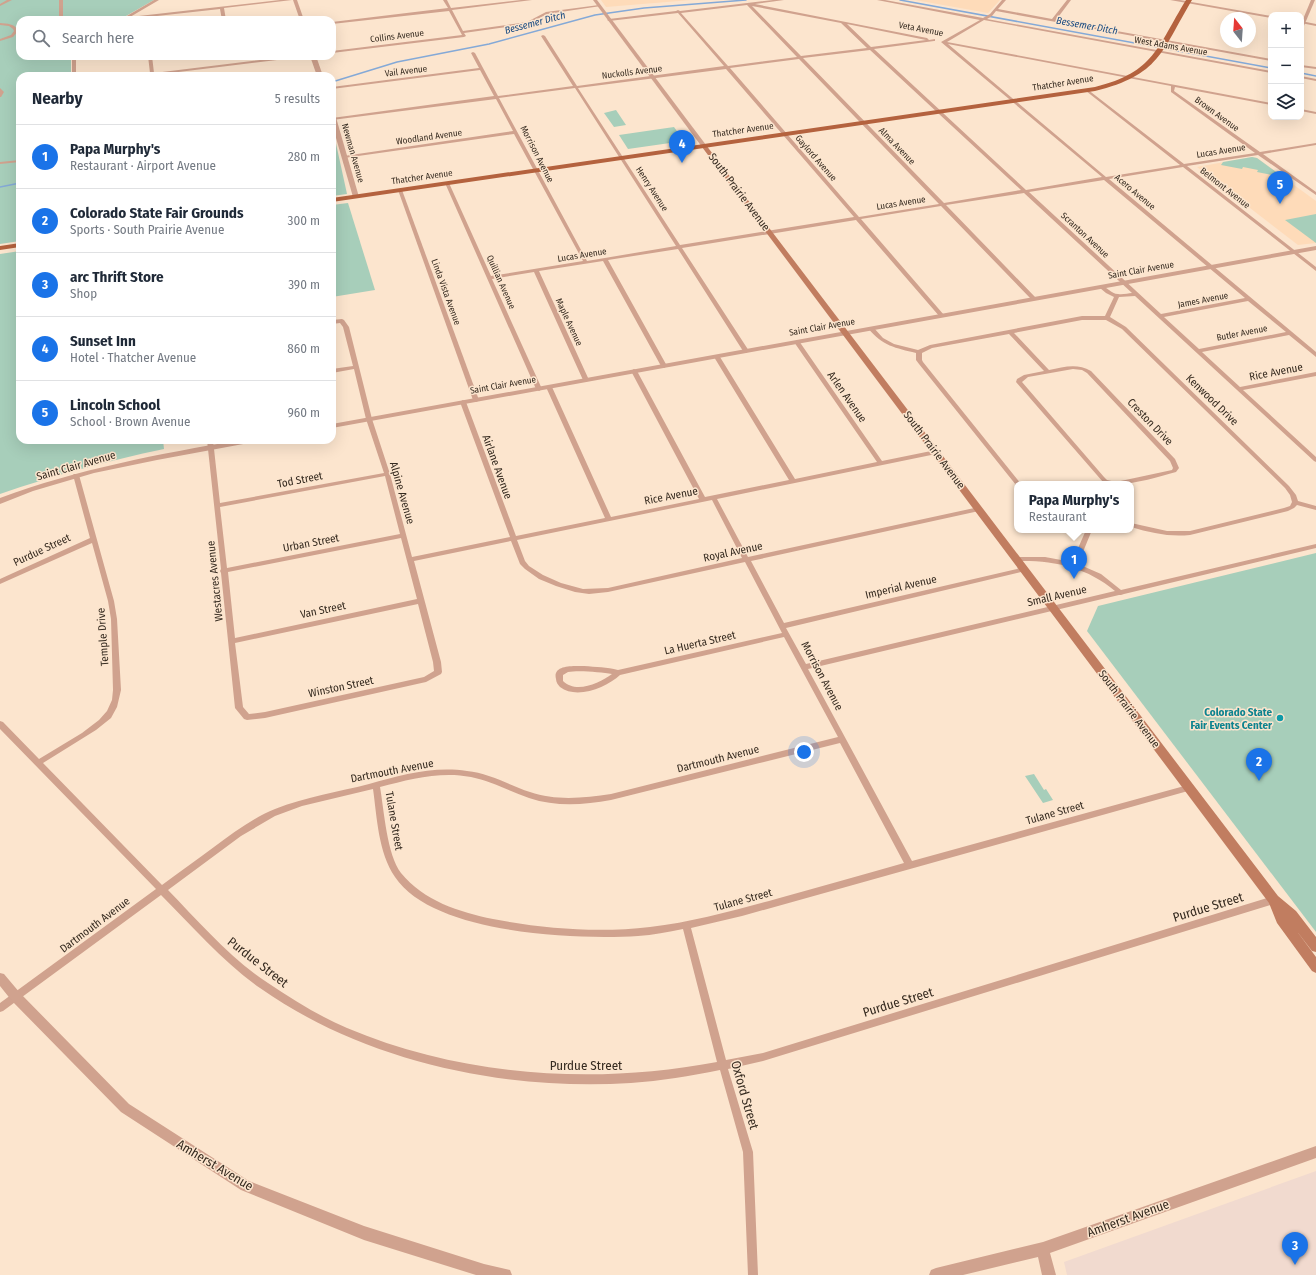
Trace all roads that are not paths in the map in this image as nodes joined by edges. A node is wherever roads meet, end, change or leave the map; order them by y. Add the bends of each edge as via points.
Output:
1 (10, 0) edge
2 (61, 0) edge
3 (157, 0) edge
4 (290, 0) edge
5 (295, 0) edge
6 (445, 0) edge
7 (530, 0) edge
8 (595, 0) edge
9 (782, 0) edge
10 (879, 0) edge
11 (1004, 0) edge
12 (1069, 0) edge
13 (1172, 0) edge
14 (1313, 0) edge
15 (1188, 1) edge
16 (748, 4) junction
17 (0, 5) edge
18 (222, 8) junction
19 (601, 8) junction
20 (450, 9) junction
21 (995, 10) junction
22 (678, 11) junction
23 (61, 16) edge
24 (129, 16) edge
25 (161, 16) edge
26 (223, 16) edge
27 (301, 16) edge
28 (1268, 16) edge
29 (984, 18) junction
30 (1304, 18) edge
31 (609, 19) junction
32 (1053, 21) junction
33 (843, 22) junction
34 (1304, 22) edge
35 (336, 23) edge
36 (0, 24) edge
37 (1316, 25) edge
38 (16, 29) edge
39 (16, 32) edge
40 (463, 34) junction
41 (543, 36) dead end
42 (1, 40) edge
43 (934, 40) junction
44 (943, 42) junction
45 (1163, 46) junction
46 (870, 48) junction
47 (336, 51) edge
48 (473, 53) dead end
49 (800, 58) junction
50 (74, 60) edge
51 (150, 60) edge
52 (256, 60) edge
53 (314, 60) edge
54 (1268, 60) edge
55 (1304, 66) edge
56 (727, 67) junction
57 (1316, 68) edge
58 (482, 69) junction
59 (1092, 70) junction
60 (1268, 71) edge
61 (74, 72) edge
62 (152, 72) edge
63 (171, 72) edge
64 (319, 72) edge
65 (653, 77) junction
66 (1131, 77) junction
67 (1304, 78) edge
68 (1316, 80) edge
69 (1119, 82) junction
70 (1173, 86) junction
71 (336, 87) edge
72 (576, 87) junction
73 (0, 89) edge
74 (1087, 90) junction
75 (0, 96) edge
76 (498, 97) junction
77 (1014, 101) junction
78 (1268, 103) edge
79 (1304, 111) edge
80 (939, 112) junction
81 (1316, 113) edge
82 (336, 117) edge
83 (863, 123) junction
84 (336, 128) edge
85 (516, 132) junction
86 (784, 134) junction
87 (1316, 144) edge
88 (704, 146) junction
89 (1259, 153) junction
90 (344, 157) junction
91 (621, 158) junction
92 (16, 161) edge
93 (0, 163) edge
94 (1183, 165) junction
95 (536, 170) junction
96 (1106, 178) junction
97 (448, 184) junction
98 (400, 190) junction
99 (1026, 191) junction
100 (1316, 194) edge
101 (356, 197) junction
102 (336, 200) edge
103 (942, 204) junction
104 (858, 218) junction
105 (770, 232) junction
106 (16, 246) edge
107 (0, 248) edge
108 (679, 248) junction
109 (1316, 248) edge
110 (1295, 252) junction
111 (605, 260) junction
112 (586, 263) junction
113 (1211, 267) junction
114 (1316, 268) edge
115 (536, 271) junction
116 (489, 278) junction
117 (1124, 283) junction
118 (1102, 287) junction
119 (1137, 294) junction
120 (1118, 296) junction
121 (1034, 299) junction
122 (1250, 299) junction
123 (942, 316) junction
124 (1160, 316) junction
125 (1107, 318) junction
126 (336, 322) edge
127 (871, 328) junction
128 (1010, 332) junction
129 (846, 333) junction
130 (1290, 333) junction
131 (796, 342) junction
132 (746, 351) junction
133 (1198, 351) junction
134 (919, 352) junction
135 (1316, 355) edge
136 (716, 356) junction
137 (664, 366) junction
138 (356, 367) junction
139 (336, 370) edge
140 (634, 371) junction
141 (1048, 372) junction
142 (1316, 374) edge
143 (586, 380) junction
144 (549, 387) junction
145 (539, 388) junction
146 (1239, 389) junction
147 (476, 400) junction
148 (462, 402) junction
149 (369, 419) junction
150 (336, 425) edge
151 (211, 444) edge
152 (936, 452) junction
153 (1316, 460) edge
154 (881, 464) junction
155 (387, 474) junction
156 (76, 475) junction
157 (793, 481) junction
158 (1016, 481) edge
159 (1107, 481) edge
160 (1132, 481) edge
161 (713, 497) junction
162 (703, 500) junction
163 (0, 501) edge
164 (1295, 502) junction
165 (217, 506) junction
166 (1316, 508) edge
167 (979, 509) junction
168 (609, 519) junction
169 (1134, 526) edge
170 (1089, 533) edge
171 (403, 535) junction
172 (94, 539) junction
173 (512, 539) junction
174 (1316, 546) edge
175 (746, 559) junction
176 (1017, 559) junction
177 (410, 560) junction
178 (1075, 564) junction
179 (1024, 570) junction
180 (223, 571) junction
181 (0, 582) edge
182 (1121, 593) junction
183 (420, 601) junction
184 (1053, 608) junction
185 (783, 626) junction
186 (787, 634) junction
187 (232, 640) junction
188 (804, 667) junction
189 (438, 672) joint
190 (618, 673) junction
191 (247, 717) joint
192 (0, 724) edge
193 (843, 739) junction
194 (38, 763) junction
195 (376, 785) junction
196 (1188, 788) junction
197 (910, 866) junction
198 (161, 890) junction
199 (1274, 900) junction
200 (686, 926) junction
201 (1316, 947) edge
202 (1316, 967) edge
203 (0, 978) edge
204 (16, 997) junction
205 (0, 1008) edge
206 (723, 1066) junction
207 (1316, 1152) edge
208 (1043, 1249) junction
209 (505, 1275) edge
210 (752, 1275) edge
211 (936, 1275) edge
212 (1049, 1275) edge

1 - 17 street
2 - 23 street
3 - 24 street
4 - 18 street
5 - 27 street
6 - 20 street
7 - 20 street
8 - 19 street, South Prairie Avenue
9 - 16 street
10 - 29 street, West Adams Avenue
11 - 21 street
12 - 32 street
13 - 15 street
14 - 30 street
15 - 28 street
15 - 45 main road, Thatcher Avenue
16 - 22 street
16 - 33 street, Veta Avenue
16 - 49 street, Alma Avenue
18 - 25 street
18 - 26 street
19 - 31 street, South Prairie Avenue
19 - 40 street, Collins Avenue via 546,13 528,23
20 - 35 street
20 - 40 street
21 - 29 street
21 - 32 street, West Adams Avenue
22 - 31 street
22 - 56 street, Gaylord Avenue
29 - 44 street
29 - 45 street, West Adams Avenue
31 - 65 street, South Prairie Avenue
32 - 45 street, West Adams Avenue
33 - 43 street, Veta Avenue
33 - 46 street, Scranton Avenue
34 - 37 street
36 - 38 street
39 - 42 street
40 - 47 street, Collins Avenue
41 - 72 street, Henry Avenue
43 - 44 street, Veta Avenue
43 - 46 street, Nuckolls Avenue
44 - 59 street, Veta Avenue
44 - 77 street, Acero Avenue
45 - 54 street, West Adams Avenue
45 - 60 street, West Adams Avenue
45 - 66 main road, Thatcher Avenue via 1146,68
46 - 49 street, Nuckolls Avenue
46 - 80 street, Scranton Avenue
48 - 58 street, Morrison Avenue
49 - 56 street, Nuckolls Avenue
49 - 83 street, Alma Avenue
50 - 61 street
51 - 62 street
52 - 63 street
53 - 64 street
55 - 57 street
56 - 65 street, Nuckolls Avenue
56 - 86 street, Gaylord Avenue
58 - 71 street, Vail Avenue
58 - 76 street, Morrison Avenue
59 - 66 street, Veta Avenue
59 - 69 street, Veta Avenue
65 - 72 street, Nuckolls Avenue
65 - 88 street, South Prairie Avenue
66 - 69 main road, Thatcher Avenue
66 - 70 street, Veta Avenue
67 - 68 street
69 - 74 main road, Thatcher Avenue
70 - 78 street, Veta Avenue
70 - 89 street, Brown Avenue via 1172,91
72 - 76 street, Nuckolls Avenue
72 - 91 street, Henry Avenue
73 - 75 street
74 - 77 main road, Thatcher Avenue
74 - 94 street, Belmont Avenue
76 - 82 street, Nuckolls Avenue
76 - 85 street, Morrison Avenue
77 - 80 main road, Thatcher Avenue
77 - 96 street, Acero Avenue
79 - 81 street
80 - 83 main road, Thatcher Avenue
80 - 99 street, Scranton Avenue
83 - 86 main road, Thatcher Avenue
83 - 103 street, Alma Avenue
84 - 90 street, Newman Avenue
85 - 90 street, Woodland Avenue
85 - 95 street, Morrison Avenue
86 - 88 main road, Thatcher Avenue
86 - 104 street, Gaylord Avenue
87 - 89 street, Lucas Avenue
88 - 91 main road, Thatcher Avenue
88 - 105 main road, South Prairie Avenue
89 - 94 street, Lucas Avenue
89 - 100 street, Brown Avenue
90 - 101 street, Newman Avenue
91 - 95 main road, Thatcher Avenue
91 - 108 street, Henry Avenue
92 - 93 street
94 - 96 street, Lucas Avenue
94 - 110 street, Belmont Avenue
95 - 97 main road, Thatcher Avenue
95 - 112 street, Morrison Avenue
96 - 99 street, Lucas Avenue
96 - 113 street, Acero Avenue
97 - 98 main road, Thatcher Avenue
97 - 116 street, Quillian Avenue
98 - 101 main road, Thatcher Avenue
98 - 147 street, Linda Vista Avenue
99 - 103 street, Lucas Avenue
99 - 117 street, Scranton Avenue
101 - 102 main road, Thatcher Avenue
103 - 104 street, Lucas Avenue
103 - 121 street, Alma Avenue
104 - 105 street, Lucas Avenue
104 - 123 street, Gaylord Avenue
105 - 108 street, Lucas Avenue
105 - 129 main road, South Prairie Avenue
106 - 107 main road
108 - 111 street, Lucas Avenue
108 - 132 street, Henry Avenue
109 - 110 street, Saint Clair Avenue
110 - 113 street, Saint Clair Avenue
110 - 114 street, Belmont Avenue
111 - 112 street, Lucas Avenue
111 - 137 street
112 - 115 street, Lucas Avenue
113 - 117 street, Saint Clair Avenue
113 - 122 street, Acero Avenue
115 - 116 street, Lucas Avenue
115 - 143 street, Maple Avenue
116 - 145 street, Quillian Avenue
117 - 118 street, Saint Clair Avenue
117 - 119 street, Scranton Avenue
118 - 120 street
118 - 121 street, Saint Clair Avenue
119 - 120 street
119 - 124 street, Scranton Avenue
120 - 125 street
121 - 123 street, Saint Clair Avenue
122 - 124 street, James Avenue
122 - 130 street, Acero Avenue
123 - 127 street, Saint Clair Avenue
124 - 133 street, Scranton Avenue
125 - 128 street via 1082,318
125 - 164 street, Kenwood Drive via 1124,328 1288,487 1294,495
126 - 138 street, Alpine Avenue via 342,321 346,327
127 - 129 street, Saint Clair Avenue
127 - 134 street via 885,343
128 - 134 street via 930,346
128 - 141 street
129 - 131 street, Saint Clair Avenue
129 - 152 main road, South Prairie Avenue
130 - 133 street, Butler Avenue
130 - 135 street, Acero Avenue
131 - 132 street, Saint Clair Avenue
131 - 154 street, Arlen Avenue
132 - 136 street, Saint Clair Avenue
133 - 146 street, Scranton Avenue
134 - 158 street via 921,363
136 - 137 street, Saint Clair Avenue
136 - 157 street
137 - 140 street, Saint Clair Avenue
138 - 139 street
138 - 149 street, Alpine Avenue
140 - 143 street, Saint Clair Avenue
140 - 162 street
141 - 159 street, Creston Drive via 1026,376 1018,382
141 - 160 street, Creston Drive via 1073,367 1087,370 1176,464 1176,468 1169,473
142 - 146 street, Rice Avenue
143 - 144 street, Saint Clair Avenue
144 - 145 street, Saint Clair Avenue
144 - 168 street
145 - 147 street, Saint Clair Avenue
146 - 153 street, Scranton Avenue
147 - 148 street, Saint Clair Avenue
148 - 149 street, Saint Clair Avenue
148 - 173 street, Airlane Avenue
149 - 150 street, Saint Clair Avenue
149 - 155 street, Alpine Avenue
151 - 156 street, Saint Clair Avenue
151 - 165 street, Westacres Avenue
152 - 154 street, Rice Avenue
152 - 167 main road, South Prairie Avenue
154 - 157 street, Rice Avenue
155 - 165 street, Tod Street
155 - 171 street, Alpine Avenue
156 - 163 street, Saint Clair Avenue
156 - 172 street, Temple Drive
157 - 161 street, Rice Avenue
161 - 162 street, Rice Avenue
161 - 175 street, Morrison Avenue
162 - 168 street, Rice Avenue
164 - 166 street
164 - 169 street via 1286,510 1190,533 1163,534
165 - 180 street, Westacres Avenue
167 - 175 street, Royal Avenue
167 - 176 main road, South Prairie Avenue
168 - 173 street, Rice Avenue
170 - 178 street
171 - 177 street, Alpine Avenue
171 - 180 street, Urban Street
172 - 181 street, Purdue Street
172 - 194 street, Temple Drive via 112,607 116,699 108,716 97,726
173 - 175 street, Royal Avenue via 526,568 537,575 583,591 608,590
173 - 177 street, Rice Avenue
174 - 182 street, Small Avenue
175 - 185 street, Morrison Avenue
176 - 178 street via 1042,559
176 - 179 main road, South Prairie Avenue
177 - 183 street, Alpine Avenue
178 - 182 street via 1099,575
179 - 184 main road, South Prairie Avenue
179 - 185 street, Imperial Avenue
180 - 187 street, Westacres Avenue
182 - 184 street, Small Avenue
183 - 187 street, Van Street
183 - 189 street, Alpine Avenue
184 - 188 street, Small Avenue
184 - 196 main road, South Prairie Avenue
185 - 186 street, Morrison Avenue
186 - 188 street, Morrison Avenue
186 - 190 street, La Huerta Street
187 - 191 street, Westacres Avenue via 239,708
188 - 193 street, Morrison Avenue
189 - 191 street, Winston Street via 426,679
190 - 190 street, La Huerta Street via 572,668 564,670 558,678 565,687 583,689 599,686
192 - 194 street, Purdue Street
193 - 195 street, Dartmouth Avenue via 589,801 548,800 486,777 461,773 418,775
193 - 197 street, Morrison Avenue
194 - 198 street, Purdue Street
195 - 198 street, Dartmouth Avenue via 282,809 260,820
195 - 200 street, Tulane Street via 389,859 411,890 435,905 468,917 550,931 598,934
196 - 197 street, Tulane Street
196 - 199 main road, South Prairie Avenue
197 - 200 street, Tulane Street
198 - 204 street, Dartmouth Avenue
198 - 206 street, Purdue Street via 209,938 264,986 306,1012 346,1032 405,1053 499,1074 549,1078 612,1079
199 - 201 main road, South Prairie Avenue via 1292,915
199 - 202 main road, South Prairie Avenue via 1281,919
199 - 206 street, Purdue Street
200 - 206 street, Oxford Street
203 - 204 street, Amherst Avenue
204 - 205 street, Dartmouth Avenue
204 - 209 street, Amherst Avenue via 124,1108 245,1186 364,1233 484,1271
206 - 210 street, Oxford Street via 748,1152
207 - 208 street, Amherst Avenue
208 - 211 street, Amherst Avenue
208 - 212 street

